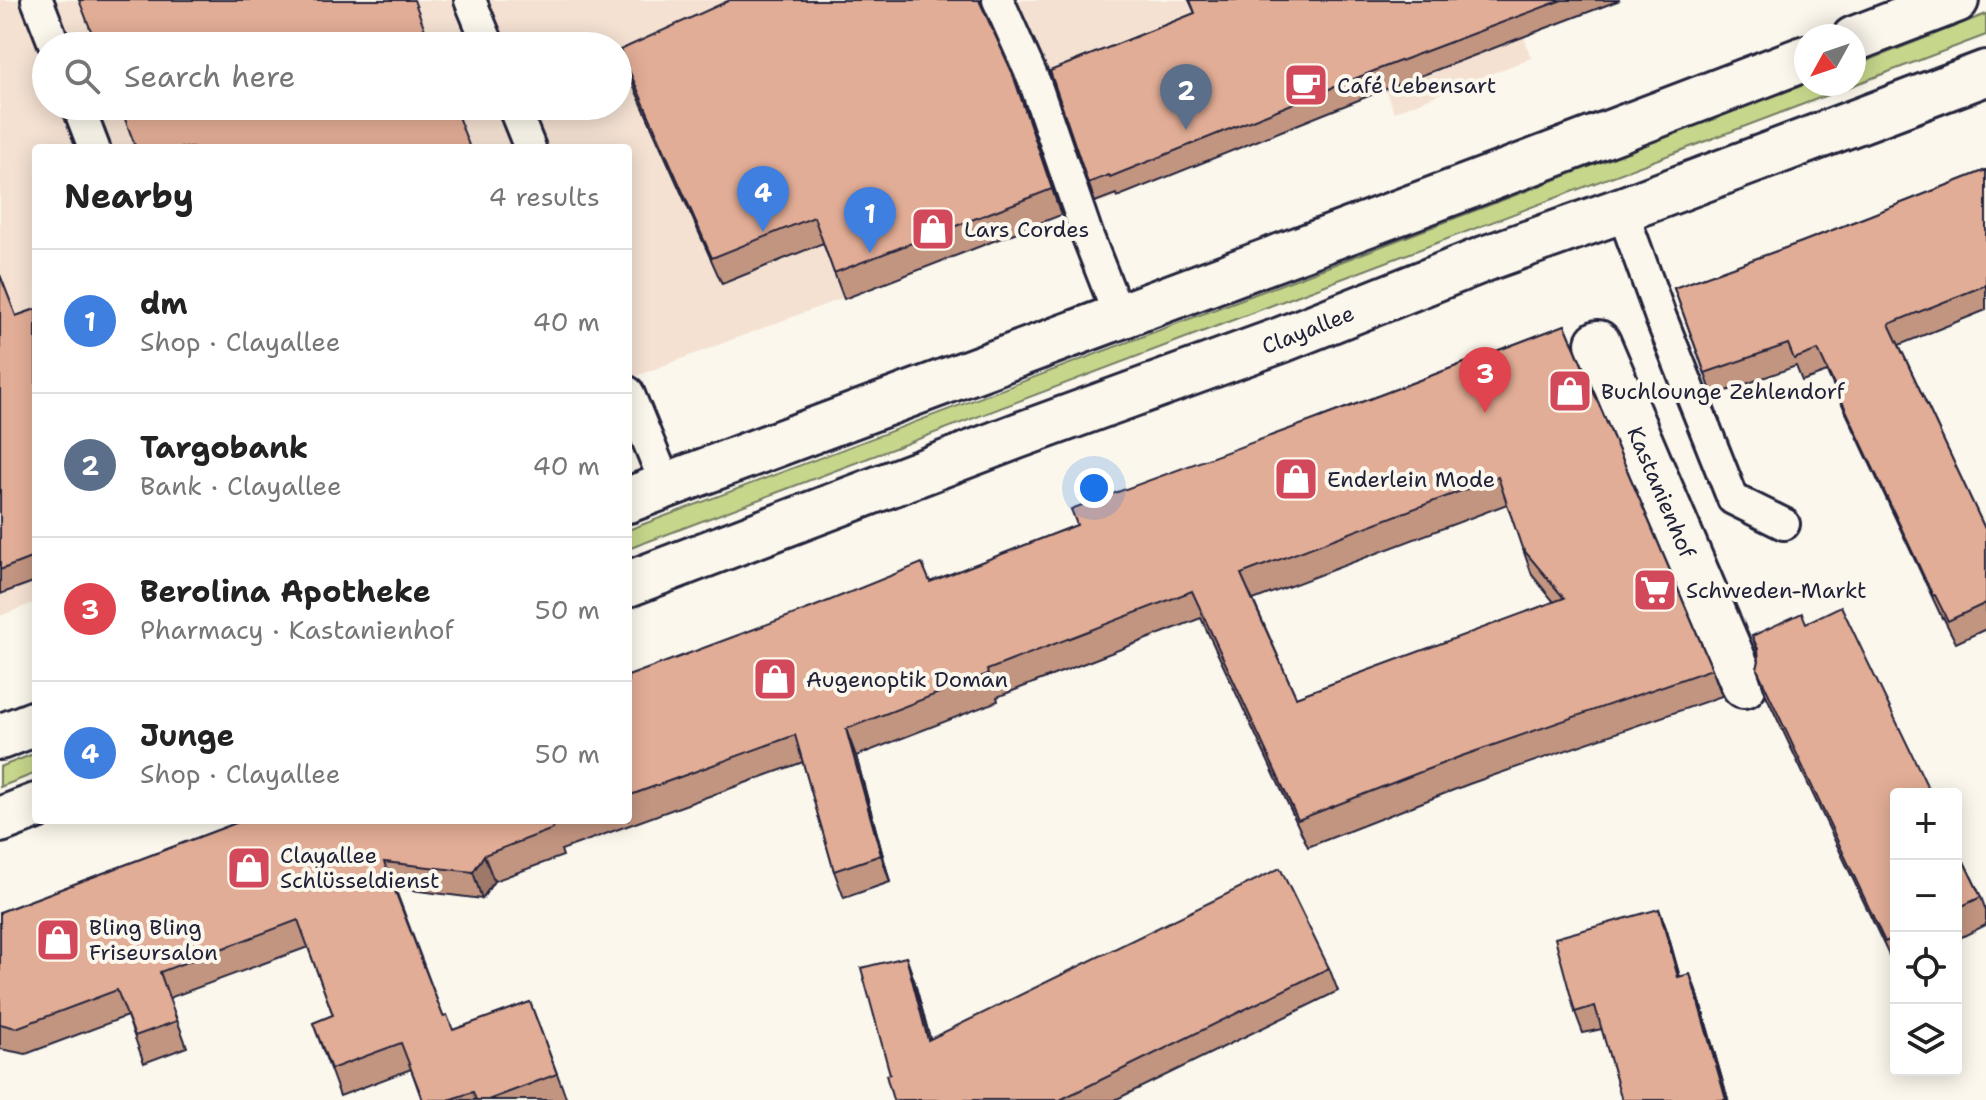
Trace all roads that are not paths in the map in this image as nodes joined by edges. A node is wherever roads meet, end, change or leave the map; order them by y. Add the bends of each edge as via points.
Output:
1 (37, 0) edge
2 (470, 0) edge
3 (998, 0) edge
4 (1956, 0) edge
5 (50, 32) edge
6 (483, 32) edge
7 (1866, 34) edge
8 (1794, 63) edge
9 (1986, 73) edge
10 (83, 120) edge
11 (519, 120) edge
12 (92, 144) edge
13 (528, 144) edge
14 (1622, 210) junction
15 (1119, 316) junction
16 (1598, 343) dead end
17 (632, 413) edge
18 (647, 493) edge
19 (1784, 524) dead end
20 (632, 582) edge
21 (1744, 685) dead end
22 (32, 725) edge
23 (0, 737) edge
24 (32, 808) edge
25 (0, 820) edge

1 - 5 lane
2 - 6 lane
3 - 15 lane via 1035,83
4 - 7 main road
8 - 15 main road
9 - 14 main road, Clayallee
10 - 12 lane
11 - 13 lane
14 - 19 lane via 1733,499
14 - 20 main road, Clayallee
15 - 18 main road
16 - 21 main road, Kastanienhof
17 - 18 lane
22 - 23 main road
24 - 25 main road

